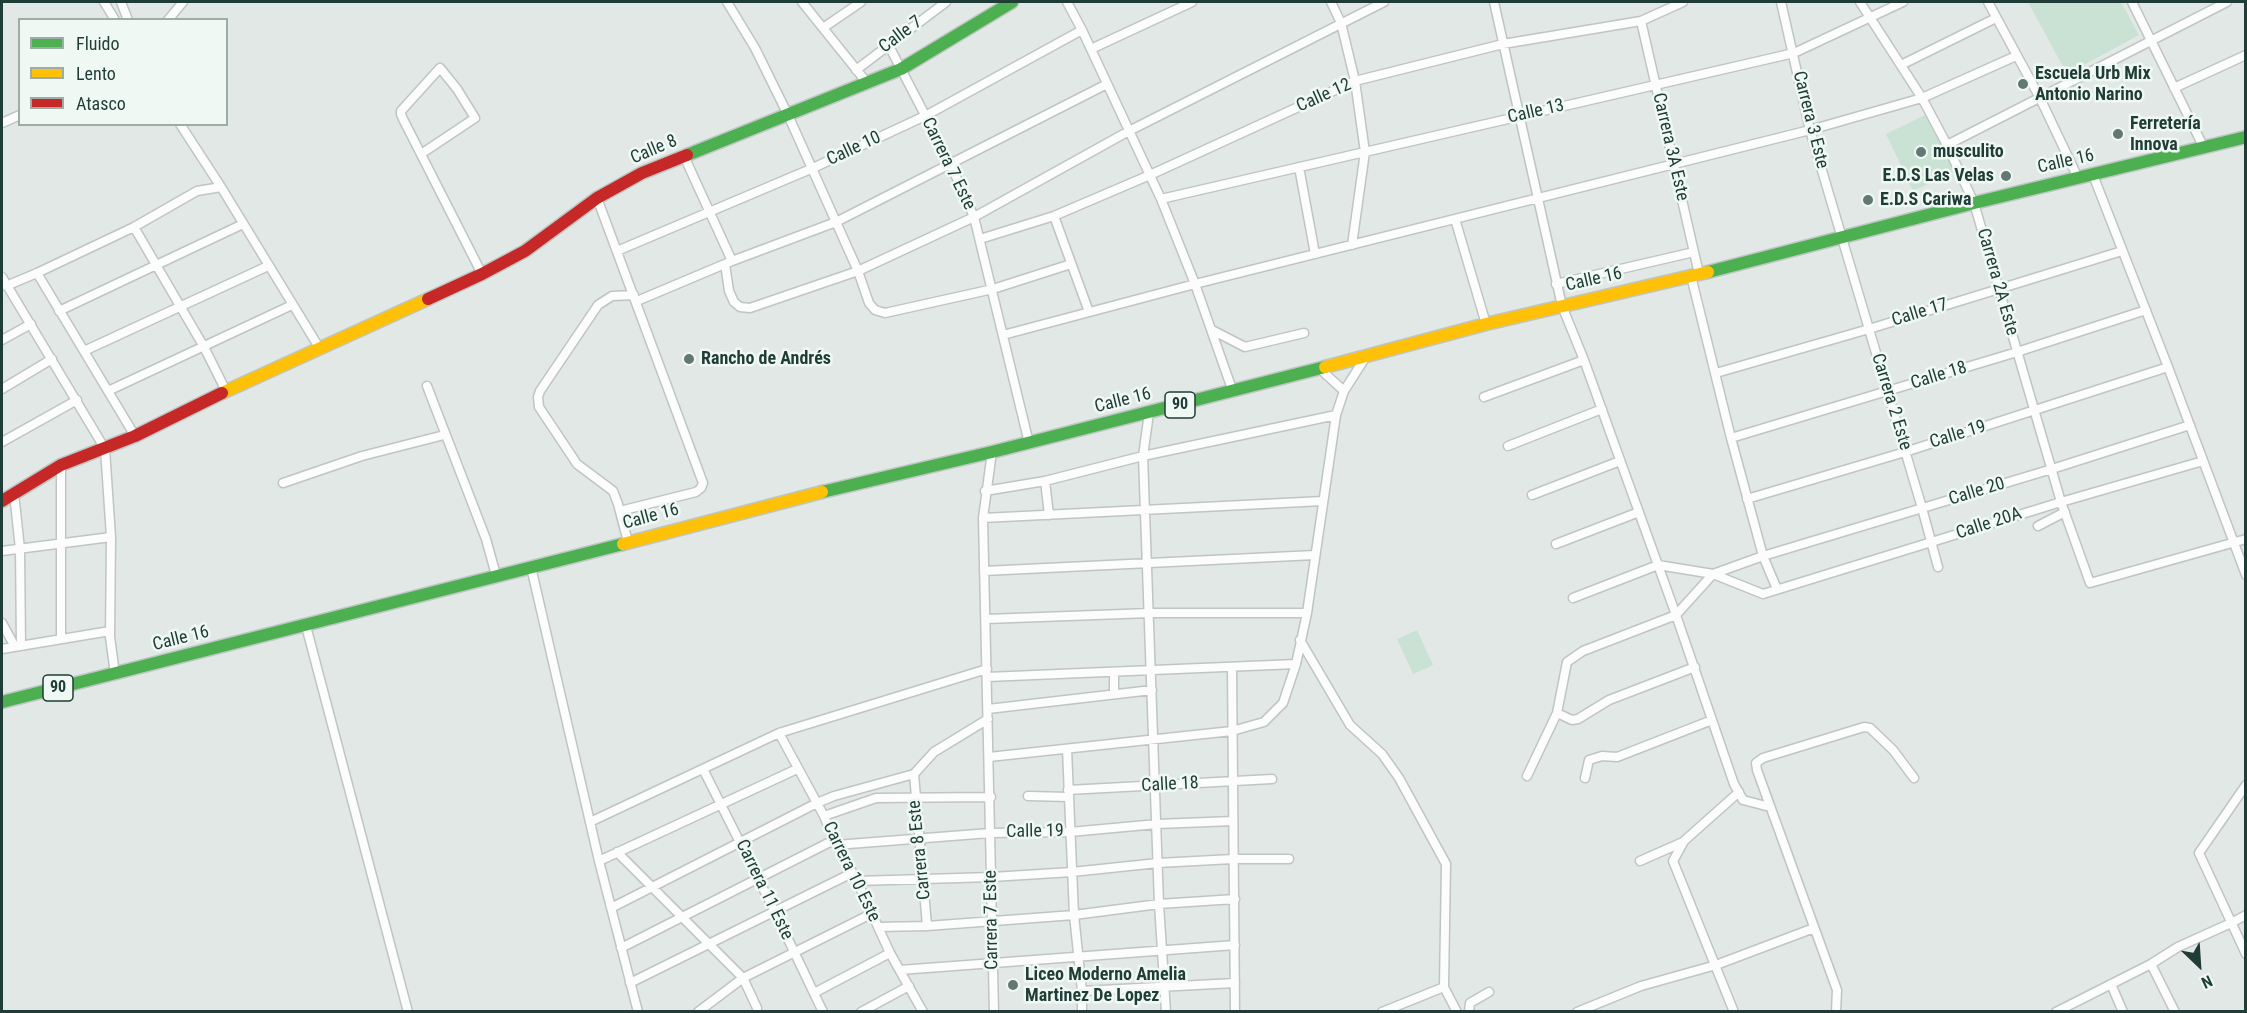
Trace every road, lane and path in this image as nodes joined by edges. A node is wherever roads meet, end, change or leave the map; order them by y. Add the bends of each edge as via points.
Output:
1 (104, 2) edge
2 (121, 2) edge
3 (183, 2) edge
4 (727, 2) edge
5 (802, 2) edge
6 (861, 2) edge
7 (946, 2) edge
8 (1012, 2) edge
9 (1067, 2) edge
10 (1192, 2) edge
11 (1331, 2) edge
12 (1384, 2) edge
13 (1494, 2) edge
14 (1683, 2) edge
15 (1781, 2) edge
16 (1860, 2) edge
17 (1903, 2) edge
18 (1988, 2) edge
19 (2132, 2) edge
20 (2227, 2) edge
21 (1871, 17) junction
22 (115, 18) edge
23 (127, 18) edge
24 (170, 18) edge
25 (1996, 18) junction
26 (1641, 21) junction
27 (1341, 23) junction
28 (823, 28) junction
29 (1082, 30) junction
30 (2152, 42) junction
31 (888, 44) junction
32 (1503, 44) junction
33 (1091, 49) junction
34 (1794, 53) junction
35 (2246, 55) edge
36 (2016, 56) junction
37 (1901, 65) junction
38 (901, 69) junction
39 (856, 70) junction
40 (1355, 81) junction
41 (868, 84) junction
42 (1107, 84) junction
43 (1656, 85) junction
44 (2174, 88) junction
45 (1922, 98) junction
46 (2040, 98) junction
47 (18, 115) edge
48 (788, 115) junction
49 (925, 116) junction
50 (1519, 116) junction
51 (2, 123) edge
52 (181, 126) edge
53 (1810, 130) junction
54 (1129, 131) junction
55 (2246, 137) edge
56 (1947, 145) junction
57 (2204, 148) junction
58 (1365, 152) junction
59 (421, 153) junction
60 (684, 156) junction
61 (950, 163) junction
62 (1674, 165) junction
63 (1299, 167) junction
64 (813, 168) junction
65 (1150, 175) junction
66 (2093, 175) junction
67 (2078, 178) junction
68 (221, 187) junction
69 (597, 198) junction
70 (1161, 199) junction
71 (1537, 199) junction
72 (1974, 203) junction
73 (710, 213) junction
74 (1054, 216) junction
75 (974, 217) junction
76 (1455, 219) junction
77 (836, 222) junction
78 (243, 224) junction
79 (134, 226) junction
80 (1842, 238) junction
81 (980, 239) junction
82 (1352, 245) junction
83 (617, 251) junction
84 (2122, 251) junction
85 (1694, 252) junction
86 (1315, 254) junction
87 (729, 262) junction
88 (1071, 264) junction
89 (157, 266) junction
90 (268, 266) junction
91 (858, 271) junction
92 (37, 273) junction
93 (482, 273) junction
94 (1695, 275) junction
95 (2, 277) edge
96 (1195, 284) junction
97 (1556, 284) junction
98 (6, 286) junction
99 (993, 289) junction
100 (1999, 289) junction
101 (635, 298) junction
102 (292, 305) junction
103 (1562, 306) junction
104 (181, 308) junction
105 (2146, 310) junction
106 (59, 311) junction
107 (1089, 312) junction
108 (31, 324) junction
109 (1486, 324) junction
110 (1212, 329) junction
111 (1869, 329) junction
112 (1304, 333) dead end
113 (1003, 335) junction
114 (2, 340) edge
115 (204, 347) junction
116 (320, 349) junction
117 (84, 351) junction
118 (2017, 352) junction
119 (1367, 355) junction
120 (52, 359) junction
121 (1584, 360) junction
122 (2168, 367) junction
123 (1319, 368) junction
124 (1716, 373) junction
125 (427, 386) dead end
126 (2, 389) edge
127 (108, 391) junction
128 (226, 391) junction
129 (1344, 391) junction
130 (1233, 392) junction
131 (1887, 392) junction
132 (1484, 397) dead end
133 (77, 400) junction
134 (1602, 409) junction
135 (2034, 411) junction
136 (1149, 413) junction
137 (1336, 415) junction
138 (2190, 425) junction
139 (444, 435) junction
140 (135, 436) junction
141 (1731, 438) junction
142 (2, 442) edge
143 (1029, 443) junction
144 (1508, 446) dead end
145 (105, 449) junction
146 (992, 452) junction
147 (1905, 452) junction
148 (1143, 456) junction
149 (1620, 461) junction
150 (2203, 462) junction
151 (61, 465) junction
152 (2052, 469) junction
153 (1045, 481) junction
154 (283, 483) dead end
155 (985, 491) junction
156 (14, 493) junction
157 (1532, 495) dead end
158 (1747, 499) junction
159 (2, 501) edge
160 (1323, 501) junction
161 (2061, 502) junction
162 (1923, 508) junction
163 (1145, 510) junction
164 (1639, 512) junction
165 (2065, 512) junction
166 (621, 514) junction
167 (1049, 515) junction
168 (983, 518) junction
169 (2038, 526) dead end
170 (111, 537) junction
171 (2246, 539) edge
172 (628, 542) junction
173 (1932, 542) junction
174 (60, 543) junction
175 (2233, 543) junction
176 (1556, 544) dead end
177 (20, 549) junction
178 (2, 551) edge
179 (1314, 555) junction
180 (1763, 556) junction
181 (1147, 564) junction
182 (1658, 565) junction
183 (531, 567) junction
184 (1938, 567) dead end
185 (984, 571) junction
186 (1713, 574) junction
187 (496, 575) junction
188 (2246, 575) edge
189 (1777, 590) junction
190 (1573, 598) dead end
191 (1150, 613) junction
192 (1307, 613) junction
193 (1676, 615) junction
194 (986, 619) junction
195 (2, 622) edge
196 (306, 626) junction
197 (110, 634) junction
198 (60, 639) junction
199 (1300, 640) junction
200 (18, 646) junction
201 (2, 649) edge
202 (1296, 664) junction
203 (1232, 667) junction
204 (1695, 667) junction
205 (1151, 670) junction
206 (1114, 672) junction
207 (987, 673) junction
208 (115, 674) junction
209 (1152, 690) junction
210 (1114, 694) junction
211 (2, 702) edge
212 (988, 709) junction
213 (1557, 713) junction
214 (988, 719) junction
215 (1712, 720) junction
216 (1232, 731) junction
217 (779, 733) junction
218 (1154, 740) junction
219 (1067, 749) junction
220 (989, 758) junction
221 (703, 769) junction
222 (797, 769) junction
223 (914, 774) junction
224 (1527, 776) dead end
225 (1585, 778) dead end
226 (1914, 778) dead end
227 (1272, 779) dead end
228 (1233, 781) junction
229 (2246, 785) edge
230 (873, 786) junction
231 (1156, 786) junction
232 (1739, 792) junction
233 (1069, 793) junction
234 (915, 796) junction
235 (1028, 796) dead end
236 (991, 797) junction
237 (876, 798) junction
238 (817, 803) junction
239 (721, 804) junction
240 (1770, 807) junction
241 (824, 816) junction
242 (1233, 821) junction
243 (590, 822) junction
244 (1157, 824) junction
245 (1070, 832) junction
246 (990, 833) junction
247 (921, 838) junction
248 (1684, 841) junction
249 (835, 842) junction
250 (741, 843) junction
251 (617, 852) junction
252 (1233, 859) junction
253 (1289, 859) dead end
254 (599, 861) junction
255 (1640, 861) dead end
256 (1158, 863) junction
257 (1072, 872) junction
258 (855, 877) junction
259 (992, 877) junction
260 (924, 878) junction
261 (758, 879) junction
262 (652, 887) junction
263 (1235, 899) junction
264 (1159, 904) junction
265 (611, 908) junction
266 (775, 912) junction
267 (871, 914) junction
268 (1074, 915) junction
269 (2246, 915) edge
270 (682, 917) junction
271 (992, 921) junction
272 (2231, 923) junction
273 (927, 926) junction
274 (878, 927) junction
275 (1814, 928) junction
276 (710, 945) junction
277 (1235, 945) junction
278 (621, 948) junction
279 (1161, 950) junction
280 (795, 953) junction
281 (890, 953) junction
282 (2246, 954) edge
283 (1078, 955) junction
284 (993, 964) junction
285 (2151, 964) junction
286 (1716, 965) junction
287 (900, 970) junction
288 (743, 978) junction
289 (630, 983) junction
290 (1235, 983) junction
291 (2111, 984) junction
292 (909, 986) junction
293 (1164, 986) junction
294 (1444, 987) junction
295 (1082, 991) junction
296 (1489, 992) dead end
297 (814, 993) junction
298 (757, 1008) dead end
299 (2069, 1009) edge
300 (408, 1011) edge
301 (638, 1011) edge
302 (698, 1011) edge
303 (823, 1011) edge
304 (861, 1011) edge
305 (923, 1011) edge
306 (994, 1011) edge
307 (1082, 1011) edge
308 (1166, 1011) edge
309 (1235, 1011) edge
310 (1382, 1011) edge
311 (1457, 1011) edge
312 (1469, 1011) edge
313 (1576, 1011) edge
314 (1734, 1011) edge
315 (1836, 1011) edge
316 (2056, 1011) edge
317 (2123, 1011) edge
318 (2175, 1011) edge

1 - 22 street
2 - 23 street
3 - 24 street
4 - 48 street
5 - 28 street
6 - 28 street
7 - 31 street, Calle 7
8 - 38 main road, Calle 8
9 - 29 street
10 - 33 street
11 - 27 street
12 - 27 street
13 - 32 street
14 - 26 street, Calle 12
15 - 34 street, Carrera 3 Este
16 - 21 street, Carrera 2A Este
17 - 21 street, Calle 13
18 - 25 street
19 - 30 street
20 - 30 street
21 - 34 street, Calle 13
21 - 37 street, Carrera 2A Este
25 - 36 street
25 - 37 street
26 - 32 street, Calle 12
26 - 43 street, Carrera 3A Este
27 - 40 street
27 - 54 street
28 - 39 street
29 - 33 street
29 - 49 street, Calle 10
30 - 44 street
30 - 46 street
31 - 38 street, Carrera 7 Este
31 - 39 street, Calle 7
32 - 40 street, Calle 12
32 - 50 street
33 - 42 street
34 - 43 street, Calle 13
34 - 53 street, Carrera 3 Este
35 - 44 street
36 - 45 street
36 - 46 street
37 - 45 street, Carrera 2A Este
38 - 41 main road, Calle 8
38 - 49 street, Carrera 7 Este
39 - 41 street
40 - 58 street
40 - 65 street, Calle 12
41 - 48 main road, Calle 8
42 - 54 street
42 - 61 street
43 - 50 street, Calle 13
43 - 62 street, Carrera 3A Este
44 - 57 street
45 - 53 street
45 - 56 street, Carrera 2A Este
46 - 56 street
46 - 67 street
47 - 51 street
48 - 60 main road, Calle 8
48 - 64 street
49 - 61 street, Carrera 7 Este
49 - 64 street, Calle 10
50 - 58 street, Calle 13
50 - 71 street
52 - 68 street
53 - 62 street
53 - 80 street, Carrera 3 Este
54 - 65 street
54 - 75 street
55 - 57 main road, Calle 16 / 90
56 - 72 street, Carrera 2A Este
57 - 66 main road, Calle 16 / 90
58 - 63 street, Calle 13
58 - 82 street
59 - 59 street via 475,118 440,68 401,111
59 - 93 street
60 - 69 main road, Calle 8
60 - 73 street
61 - 75 street, Carrera 7 Este
61 - 77 street
62 - 71 street
62 - 85 street, Carrera 3A Este
63 - 70 street, Calle 13
63 - 86 street
64 - 73 street, Calle 10
64 - 77 street
65 - 70 street
65 - 74 street, Calle 12
66 - 67 main road, Calle 16 / 90
66 - 84 street
67 - 72 main road, Calle 16 / 90
68 - 78 street
68 - 79 street via 197,191
69 - 83 street
69 - 93 main road, Calle 8 via 525,251
70 - 96 street
71 - 76 street
71 - 97 street
72 - 80 main road, Calle 16 / 90
72 - 100 street, Carrera 2A Este
73 - 83 street, Calle 10
73 - 87 street
74 - 81 street, Calle 12
74 - 88 street
75 - 81 street, Carrera 7 Este
75 - 91 street
76 - 82 street
76 - 109 street
77 - 87 street
77 - 91 street
78 - 89 street
78 - 90 street
79 - 89 street
79 - 92 street
80 - 94 main road, Calle 16 / 90
80 - 111 street, Carrera 2 Este
81 - 99 street, Carrera 7 Este
82 - 86 street
83 - 101 street
84 - 100 street, Calle 17
84 - 105 street
85 - 94 street, Carrera 3A Este
85 - 97 street
86 - 96 street
87 - 91 street via 729,291 734,302 750,308
87 - 101 street
88 - 99 street
88 - 107 street
89 - 104 street
89 - 106 street
90 - 102 street
90 - 104 street
91 - 99 street via 869,303 885,313
92 - 98 street
92 - 106 street
93 - 116 main road, Calle 8
94 - 103 main road, Calle 16 / 90
94 - 124 street, Carrera 3A Este
95 - 98 street
96 - 107 street
96 - 110 street
97 - 103 street
98 - 108 street
99 - 113 street, Carrera 7 Este
100 - 111 street, Calle 17
100 - 118 street, Carrera 2A Este
101 - 166 street via 703,483 696,492
101 - 166 street via 612,296 598,305 538,397 539,407 577,464 610,488
102 - 115 street
102 - 116 street
103 - 109 main road, Calle 16 / 90
103 - 121 street
104 - 115 street
104 - 117 street
105 - 118 street, Calle 18
105 - 122 street
106 - 117 street
107 - 113 street
108 - 114 street
108 - 120 street
109 - 119 main road, Calle 16 / 90
110 - 112 street via 1245,347
110 - 130 street
111 - 124 street, Calle 17
111 - 131 street, Carrera 2 Este
113 - 143 street, Carrera 7 Este
115 - 127 street
115 - 128 street
116 - 128 main road, Calle 8
117 - 127 street
118 - 131 street, Calle 18
118 - 135 street, Carrera 2A Este
119 - 123 main road, Calle 16 / 90
119 - 129 street
120 - 126 street
120 - 133 street
121 - 132 street
121 - 134 street
122 - 135 street, Calle 19
122 - 138 street
123 - 129 street
123 - 130 main road, Calle 16 / 90
124 - 141 street, Carrera 3A Este
125 - 139 street
127 - 140 street
128 - 140 main road, Calle 8
129 - 137 street
130 - 136 main road, Calle 16 / 90
131 - 141 street, Calle 18
131 - 147 street, Carrera 2 Este
133 - 142 street
133 - 145 street
134 - 144 street
134 - 149 street
135 - 147 street, Calle 19
135 - 152 street, Carrera 2A Este
136 - 143 main road, Calle 16 / 90
136 - 148 street
137 - 148 street
137 - 160 street
138 - 150 street
138 - 152 street, Calle 20
139 - 154 street via 362,456
139 - 187 street
140 - 145 main road, Calle 8
141 - 158 street, Carrera 3A Este
143 - 146 main road, Calle 16 / 90
145 - 151 main road, Calle 8
145 - 170 street
146 - 155 street, Carrera 7 Este
146 - 172 main road, Calle 16 / 90
147 - 158 street, Calle 19
147 - 162 street, Carrera 2 Este
148 - 153 street
148 - 163 street
149 - 157 street
149 - 164 street
150 - 161 street, Calle 20A
150 - 175 street
151 - 156 main road, Calle 8
151 - 174 street
152 - 161 street, Carrera 2A Este
152 - 162 street, Calle 20
153 - 155 street
153 - 167 street
155 - 168 street, Carrera 7 Este
156 - 159 main road, Calle 8
156 - 177 street
158 - 180 street, Carrera 3A Este
160 - 163 street
160 - 179 street
161 - 165 street, Carrera 2A Este
161 - 173 street, Calle 20A
162 - 173 street, Carrera 2 Este
162 - 180 street, Calle 20
163 - 167 street
163 - 181 street
164 - 176 street
164 - 182 street
165 - 169 street
165 - 175 street, Carrera 2A Este via 2090,583
166 - 172 street
167 - 168 street
168 - 185 street, Carrera 7 Este
170 - 174 street
170 - 197 street
171 - 175 street
172 - 183 main road, Calle 16 / 90
173 - 184 street, Carrera 2 Este
173 - 189 street, Calle 20A
174 - 177 street
174 - 198 street
175 - 188 street
177 - 178 street
177 - 200 street
179 - 181 street
179 - 192 street
180 - 186 street, Calle 20
180 - 189 street, Carrera 3A Este
181 - 185 street
181 - 191 street
182 - 186 street
182 - 190 street
182 - 193 street
183 - 187 main road, Calle 16 / 90
183 - 243 street
185 - 194 street, Carrera 7 Este
186 - 189 street via 1759,593
186 - 193 street
187 - 196 main road, Calle 16 / 90
191 - 192 street
191 - 194 street
191 - 205 street
192 - 199 street
193 - 204 street
193 - 213 street via 1574,655 1567,662
194 - 207 street, Carrera 7 Este
195 - 200 street
196 - 208 main road, Calle 16 / 90
196 - 300 street
197 - 198 street
197 - 208 street
198 - 200 street
199 - 202 street
199 - 294 street via 1350,725 1382,754 1399,778 1446,864
200 - 201 street
202 - 203 street
202 - 216 street via 1283,703 1264,722
203 - 205 street
203 - 216 street
204 - 213 street via 1609,699 1578,719
204 - 215 street
205 - 206 street
205 - 209 street
206 - 207 street
206 - 210 street
207 - 212 street, Carrera 7 Este
207 - 217 street
208 - 211 main road, 90
209 - 210 street
209 - 218 street
210 - 212 street
212 - 214 street, Carrera 7 Este
213 - 224 street
214 - 220 street, Carrera 7 Este
214 - 223 street via 934,752
215 - 225 street via 1617,757 1589,760
215 - 232 street
216 - 218 street
216 - 228 street
217 - 221 street
217 - 222 street, Carrera 10 Este
218 - 219 street
218 - 231 street
219 - 220 street
219 - 233 street
220 - 236 street, Carrera 7 Este
221 - 239 street, Carrera 11 Este
221 - 243 street
222 - 238 street, Carrera 10 Este
222 - 239 street
223 - 230 street
223 - 234 street, Carrera 8 Este
226 - 240 street via 1893,750 1870,728 1864,728 1756,763
227 - 228 street, Calle 18
228 - 231 street, Calle 18
228 - 242 street
229 - 272 street via 2199,853
230 - 237 street
230 - 238 street
231 - 233 street, Calle 18
231 - 244 street
232 - 240 street via 1743,800
232 - 248 street
233 - 235 street, Calle 18
233 - 245 street
234 - 236 street
234 - 237 street
234 - 247 street, Carrera 8 Este
236 - 246 street, Carrera 7 Este
237 - 241 street
238 - 241 street, Carrera 10 Este
238 - 250 street
239 - 250 street, Carrera 11 Este
239 - 251 street
240 - 275 street
241 - 249 street, Carrera 10 Este
242 - 244 street, Calle 19
242 - 252 street
243 - 254 street
244 - 245 street, Calle 19
244 - 256 street
245 - 246 street, Calle 19
245 - 257 street
246 - 247 street, Calle 19
246 - 259 street, Carrera 7 Este
247 - 249 street, Calle 19
247 - 260 street, Carrera 8 Este
248 - 255 street
248 - 286 street via 1673,861
249 - 258 street, Carrera 10 Este
249 - 261 street, Calle 19
250 - 261 street, Carrera 11 Este
250 - 262 street
251 - 254 street
251 - 262 street
252 - 253 street
252 - 256 street
252 - 263 street
254 - 265 street
256 - 257 street
256 - 264 street
257 - 259 street
257 - 268 street
258 - 260 street
258 - 266 street
258 - 267 street, Carrera 10 Este
259 - 260 street
259 - 271 street, Carrera 7 Este
260 - 273 street, Carrera 8 Este
261 - 266 street, Carrera 11 Este
261 - 270 street, Calle 19
262 - 265 street
262 - 270 street
263 - 264 street
263 - 277 street
264 - 268 street
264 - 279 street
265 - 278 street
266 - 276 street
266 - 280 street, Carrera 11 Este
267 - 274 street, Carrera 10 Este
267 - 280 street
268 - 271 street
268 - 283 street
269 - 272 street
270 - 276 street
270 - 278 street, Calle 19
271 - 273 street
271 - 284 street, Carrera 7 Este
272 - 282 street
272 - 285 street
273 - 274 street
274 - 281 street, Carrera 10 Este
275 - 286 street
275 - 315 street via 1837,990
276 - 288 street
276 - 289 street
277 - 279 street
277 - 290 street
278 - 289 street
279 - 283 street
279 - 293 street
280 - 288 street
280 - 297 street, Carrera 11 Este
281 - 287 street, Carrera 10 Este
281 - 297 street
283 - 284 street
283 - 295 street
284 - 287 street
284 - 306 street, Carrera 7 Este
285 - 291 street
285 - 318 street
286 - 313 street via 1641,986
286 - 314 street
287 - 292 street, Carrera 10 Este
288 - 298 street
288 - 302 street
289 - 301 street
290 - 293 street
290 - 309 street
291 - 299 street
291 - 317 street
292 - 304 street
292 - 305 street, Carrera 10 Este
293 - 295 street
293 - 308 street
294 - 310 street
294 - 311 street
295 - 307 street
296 - 312 street via 1470,1003
297 - 303 street, Carrera 11 Este
299 - 316 street

